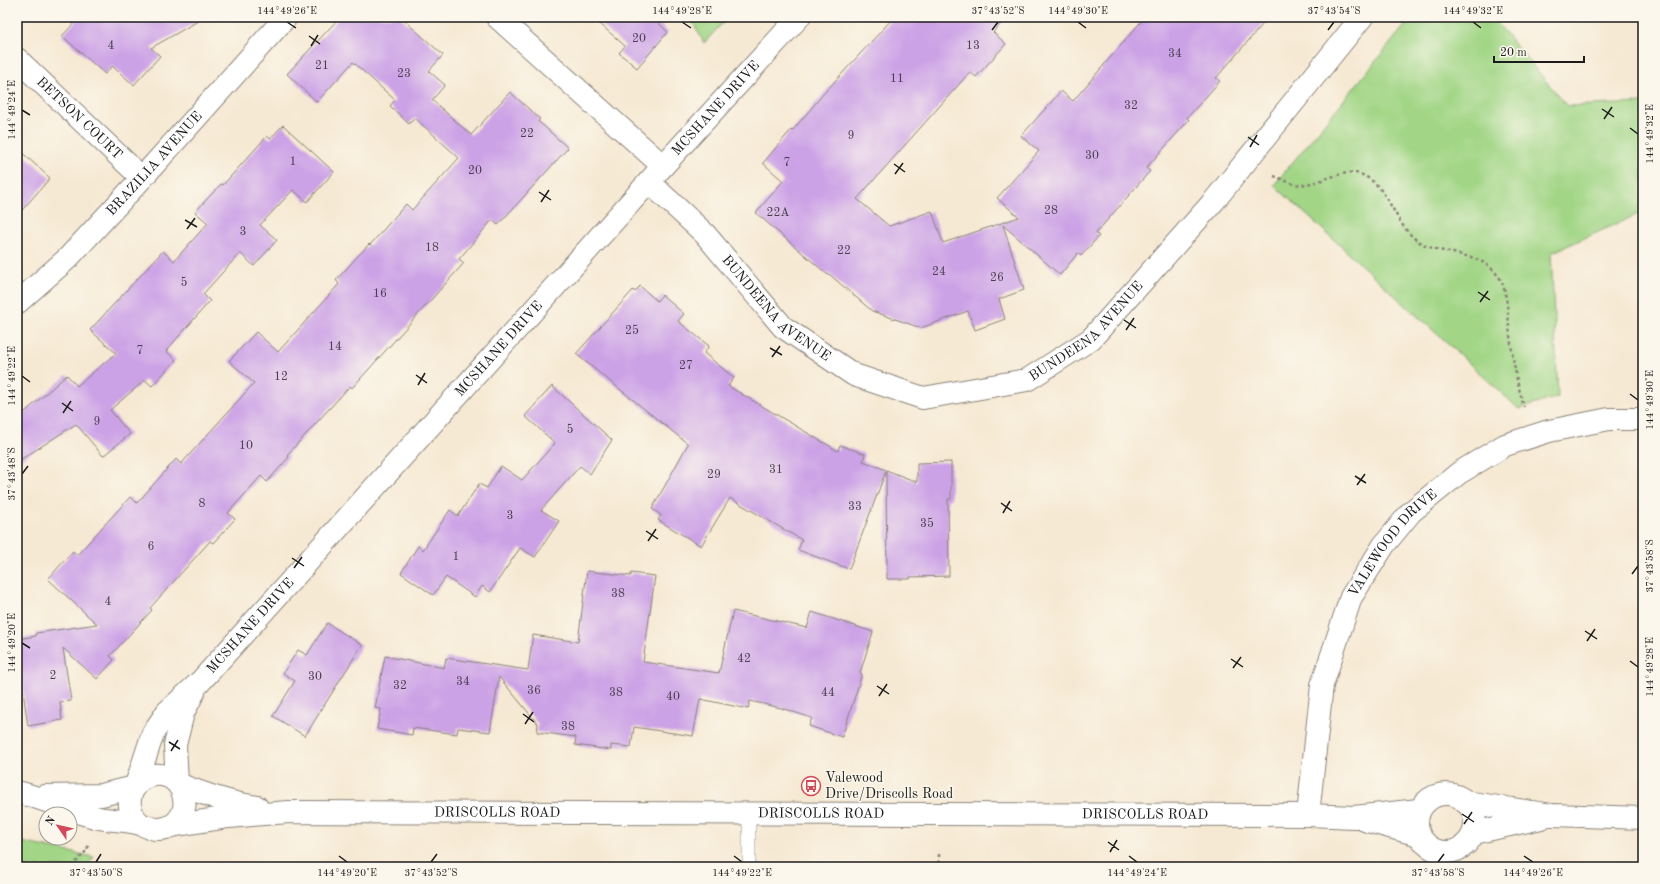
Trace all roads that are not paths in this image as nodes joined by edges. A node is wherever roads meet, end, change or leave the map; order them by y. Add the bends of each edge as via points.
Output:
1 (286, 17) edge
2 (497, 17) edge
3 (799, 17) edge
4 (1362, 17) edge
5 (17, 59) edge
6 (656, 174) junction
7 (142, 178) junction
8 (17, 303) edge
9 (1643, 419) edge
10 (200, 682) junction
11 (178, 783) junction
12 (136, 786) junction
13 (26, 794) edge
14 (1465, 802) junction
15 (1419, 810) junction
16 (288, 812) junction
17 (748, 812) junction
18 (1308, 815) junction
19 (1552, 815) junction
20 (1354, 817) junction
21 (1643, 818) edge
22 (140, 824) junction
23 (171, 826) junction
24 (1419, 835) junction
25 (1463, 850) edge
26 (1436, 859) edge
27 (749, 867) edge

1 - 7 street, BRAZILIA AVENUE
2 - 6 street, BUNDEENA AVENUE
3 - 6 street, MCSHANE DRIVE
4 - 6 street, BUNDEENA AVENUE via 1214,201 1091,339 1027,380 923,398 854,375 783,327
5 - 7 street, BETSON COURT
6 - 10 street, MCSHANE DRIVE
7 - 8 street, BRAZILIA AVENUE via 68,258
9 - 18 street, VALEWOOD DRIVE via 1609,419 1505,445 1459,473 1410,512 1384,545 1351,597 1322,685
10 - 11 street, MCSHANE DRIVE via 183,713 175,745
10 - 12 street, MCSHANE DRIVE via 167,712 156,728
11 - 12 street via 160,775 152,775
11 - 16 street, DRISCOLLS ROAD via 238,804
11 - 23 street via 183,792 184,811
12 - 13 street via 87,797
12 - 22 street via 131,794 130,803 131,811
13 - 22 street via 70,811 105,820
14 - 15 street via 1453,795 1440,794
14 - 19 street
14 - 25 street via 1471,808 1475,825
15 - 20 street, DRISCOLLS ROAD
15 - 24 street
16 - 17 street, DRISCOLLS ROAD
16 - 23 street, DRISCOLLS ROAD
17 - 18 street, DRISCOLLS ROAD
17 - 27 lane
18 - 20 street, DRISCOLLS ROAD
19 - 21 street
19 - 25 street
20 - 24 street, DRISCOLLS ROAD
22 - 23 street via 156,830
24 - 26 street
25 - 26 street via 1442,852

